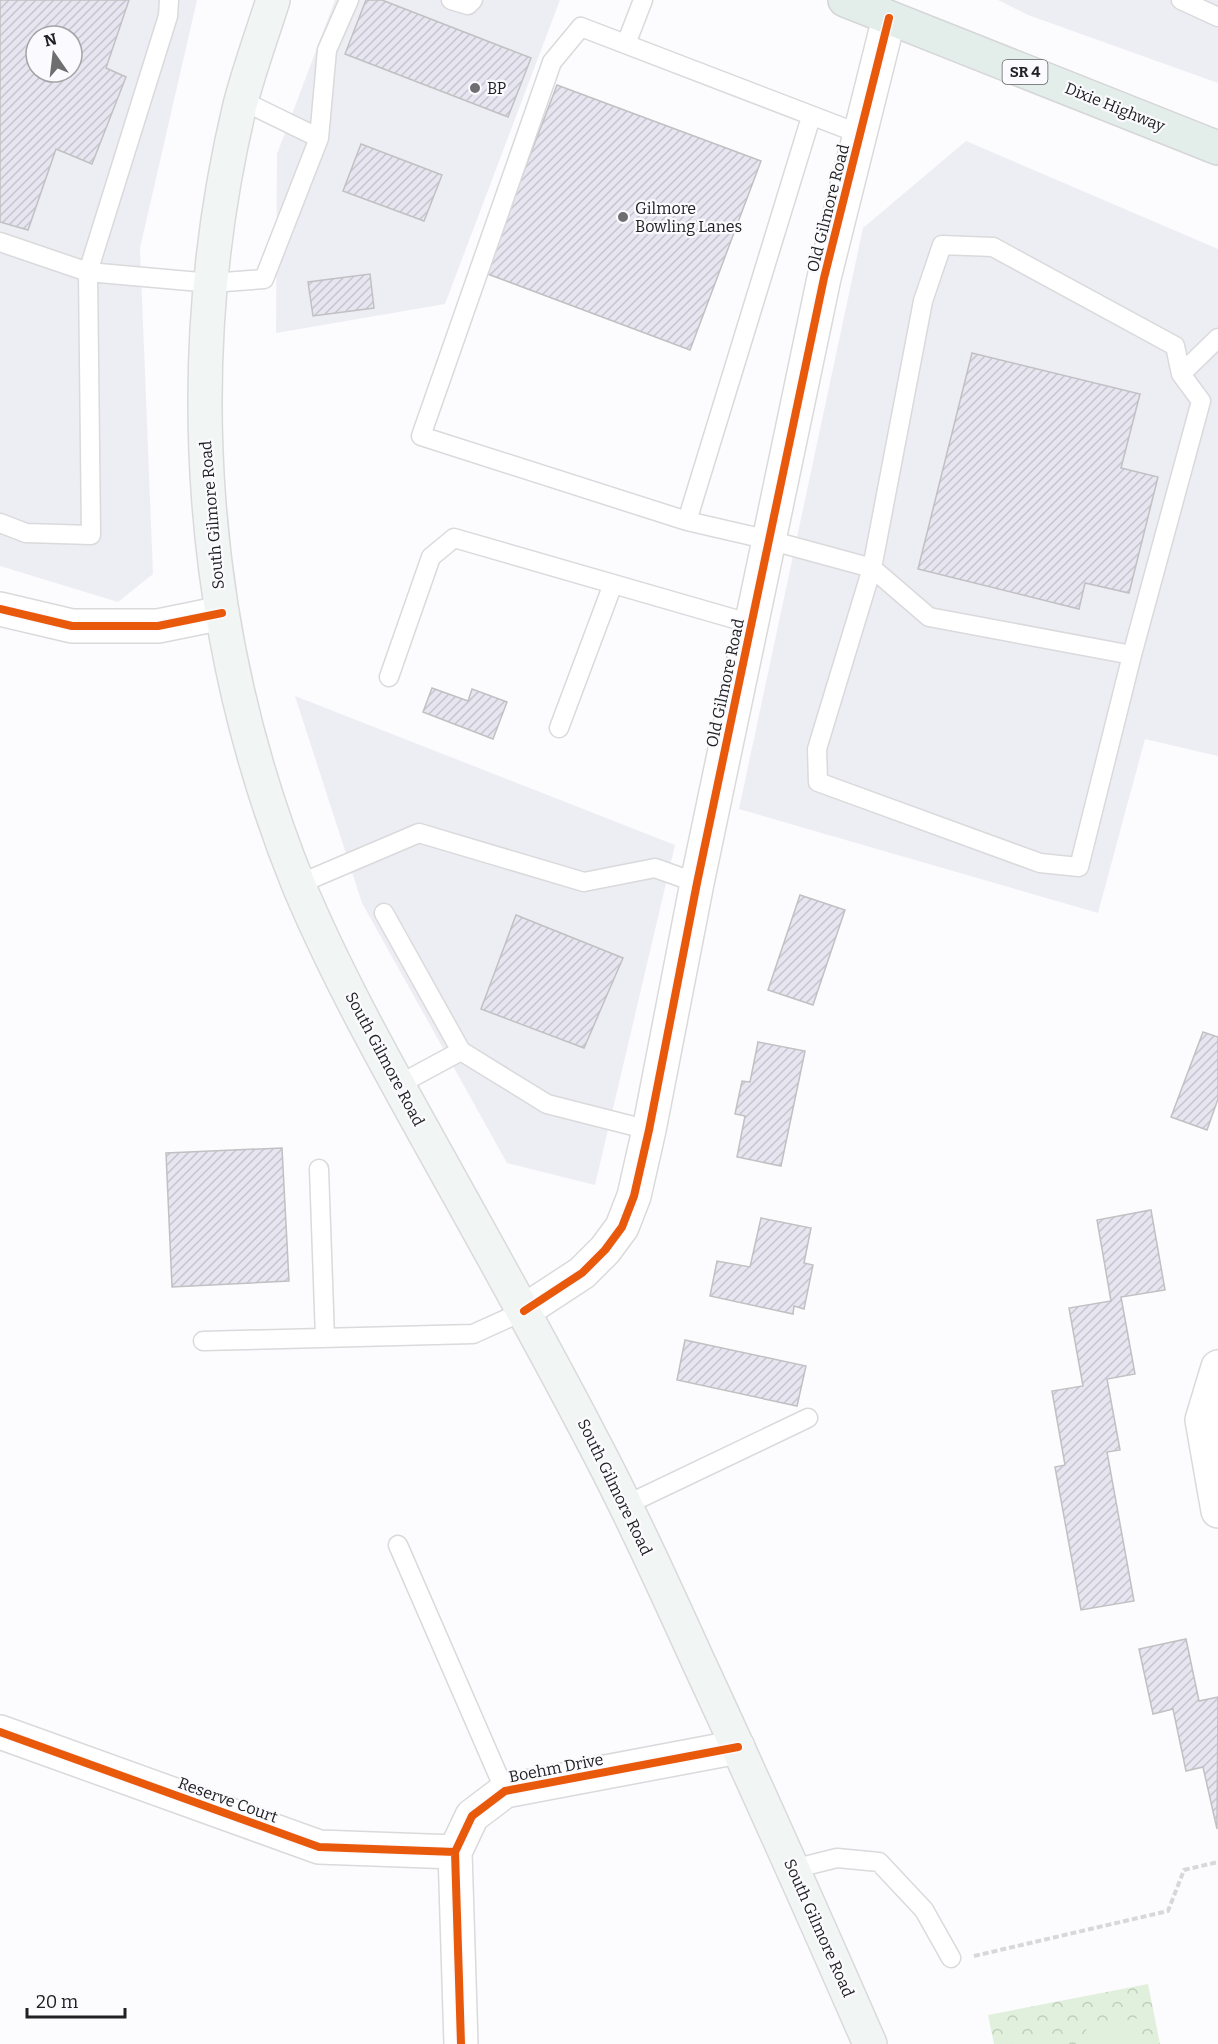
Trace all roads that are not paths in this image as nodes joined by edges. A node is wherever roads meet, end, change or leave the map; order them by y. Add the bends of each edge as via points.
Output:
1 (169, 0) edge
2 (273, 0) edge
3 (349, 0) edge
4 (451, 0) edge
5 (473, 0) edge
6 (643, 0) edge
7 (844, 0) edge
8 (1181, 0) edge
9 (1218, 17) edge
10 (889, 18) junction
11 (626, 44) junction
12 (241, 100) junction
13 (811, 117) junction
14 (860, 134) junction
15 (319, 138) junction
16 (1218, 148) edge
17 (0, 242) edge
18 (88, 272) junction
19 (211, 283) junction
20 (1218, 338) edge
21 (1180, 374) junction
22 (687, 521) junction
23 (0, 523) edge
24 (769, 540) junction
25 (872, 568) junction
26 (613, 584) junction
27 (0, 609) edge
28 (222, 613) junction
29 (752, 624) junction
30 (1132, 656) junction
31 (389, 677) dead end
32 (559, 728) dead end
33 (697, 883) junction
34 (299, 884) junction
35 (384, 913) dead end
36 (461, 1051) junction
37 (398, 1085) junction
38 (649, 1130) junction
39 (319, 1169) dead end
40 (524, 1311) junction
41 (325, 1338) junction
42 (203, 1341) dead end
43 (1218, 1366) edge
44 (808, 1418) dead end
45 (626, 1505) junction
46 (1218, 1510) edge
47 (398, 1545) dead end
48 (0, 1732) edge
49 (738, 1747) junction
50 (505, 1791) junction
51 (456, 1852) junction
52 (793, 1869) junction
53 (951, 1958) road end
54 (461, 2044) edge
55 (870, 2044) edge

1 - 18 lane via 168,16
2 - 12 main road, South Gilmore Road
3 - 15 lane via 327,50
4 - 5 lane via 468,5
6 - 11 lane
7 - 10 main road, Dixie Highway / SR 4
8 - 9 lane
10 - 14 street, Old Gilmore Road
10 - 16 main road, Dixie Highway / SR 4
11 - 13 lane
11 - 22 lane via 581,27 552,62 421,436
12 - 15 lane
12 - 19 main road, South Gilmore Road via 218,218
13 - 14 lane
13 - 22 lane
14 - 24 street, Old Gilmore Road via 824,278
15 - 19 lane via 264,279
17 - 18 lane
18 - 19 lane
18 - 23 lane via 91,535 26,533
19 - 28 main road, South Gilmore Road via 206,441 211,534
20 - 21 lane
21 - 25 lane via 1175,346 1003,252 993,247 942,244 923,301
21 - 30 lane via 1201,401
22 - 24 lane
24 - 25 lane
24 - 29 street, Old Gilmore Road
25 - 30 lane via 929,617
25 - 30 lane via 818,749 818,782 1040,863 1079,867
26 - 29 lane
26 - 31 lane via 454,538 431,557
26 - 32 lane
27 - 28 street via 72,626 158,626
28 - 34 main road, South Gilmore Road via 251,744
29 - 33 street, Old Gilmore Road
33 - 34 lane via 655,868 584,882 419,833
33 - 38 street, Old Gilmore Road
34 - 37 main road, South Gilmore Road via 362,1020
35 - 36 lane
36 - 37 lane
36 - 38 lane via 547,1104
37 - 40 main road, South Gilmore Road
38 - 40 street, Old Gilmore Road via 634,1196 622,1227 582,1273
39 - 41 lane
40 - 41 lane via 473,1334
40 - 45 main road, South Gilmore Road
41 - 42 lane
43 - 46 street via 1202,1420
44 - 45 lane
45 - 49 main road, South Gilmore Road
47 - 50 lane
48 - 51 street, Reserve Court via 319,1847
49 - 50 street, Boehm Drive
49 - 52 main road, South Gilmore Road
50 - 51 street, Boehm Drive via 472,1816
51 - 54 street, Boehm Drive
52 - 53 lane via 837,1858 879,1862 924,1910
52 - 55 main road, South Gilmore Road

